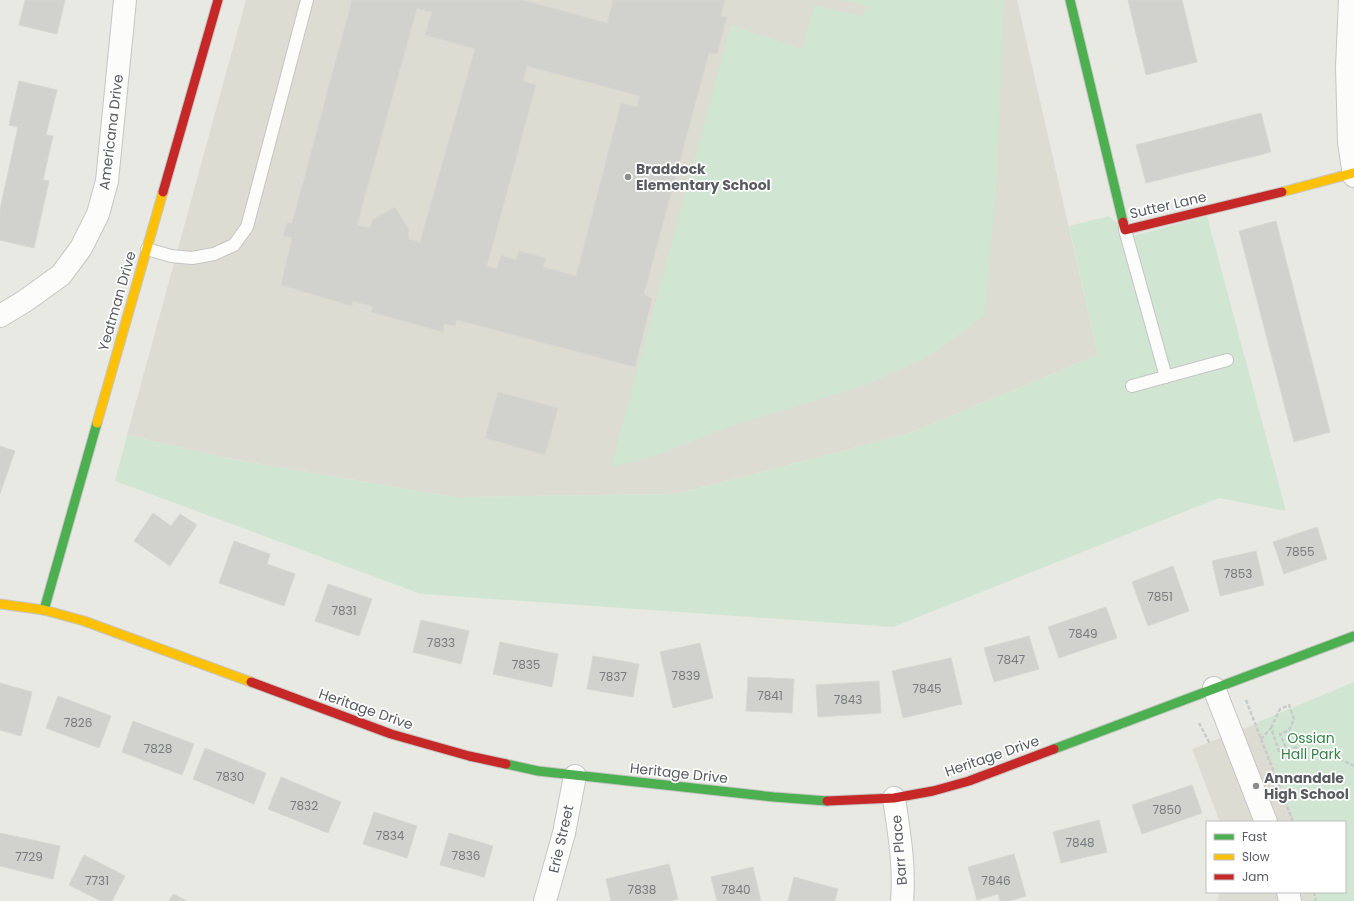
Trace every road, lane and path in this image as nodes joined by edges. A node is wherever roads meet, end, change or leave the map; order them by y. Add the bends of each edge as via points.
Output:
1 (124, 0) edge
2 (218, 0) edge
3 (308, 0) edge
4 (1070, 0) edge
5 (1350, 0) edge
6 (1354, 174) edge
7 (1125, 230) junction
8 (147, 249) junction
9 (0, 316) edge
10 (1227, 360) dead end
11 (1166, 377) junction
12 (1132, 386) dead end
13 (0, 604) edge
14 (44, 610) junction
15 (1354, 636) edge
16 (1238, 679) junction
17 (1214, 688) junction
18 (1271, 728) junction
19 (1261, 738) junction
20 (1286, 748) junction
21 (1354, 766) edge
22 (575, 776) junction
23 (894, 798) junction
24 (1266, 821) edge
25 (1293, 821) edge
26 (546, 901) edge
27 (902, 901) edge

1 - 9 street, Americana Drive via 108,181 98,214 81,248 61,275
2 - 8 street, Yeatman Drive
3 - 8 lane via 248,227 234,245 214,254 192,258
4 - 7 street, Sutter Lane
5 - 6 street via 1347,74 1349,142
6 - 7 street, Sutter Lane
7 - 11 lane
8 - 14 street, Yeatman Drive
10 - 11 lane
11 - 12 lane
13 - 14 street, Heritage Drive
14 - 22 street, Heritage Drive via 84,621 392,734 469,756
15 - 16 street, Heritage Drive
16 - 17 street, Heritage Drive
16 - 19 path
17 - 23 street, Heritage Drive via 969,781
17 - 24 street
18 - 19 path
18 - 20 path via 1279,751
18 - 20 path via 1280,709 1288,705 1294,718 1289,730 1280,734
19 - 25 path
20 - 21 path via 1308,748
22 - 23 street, Heritage Drive via 831,801
22 - 26 street, Erie Street via 564,833
23 - 27 street, Barr Place via 904,882

